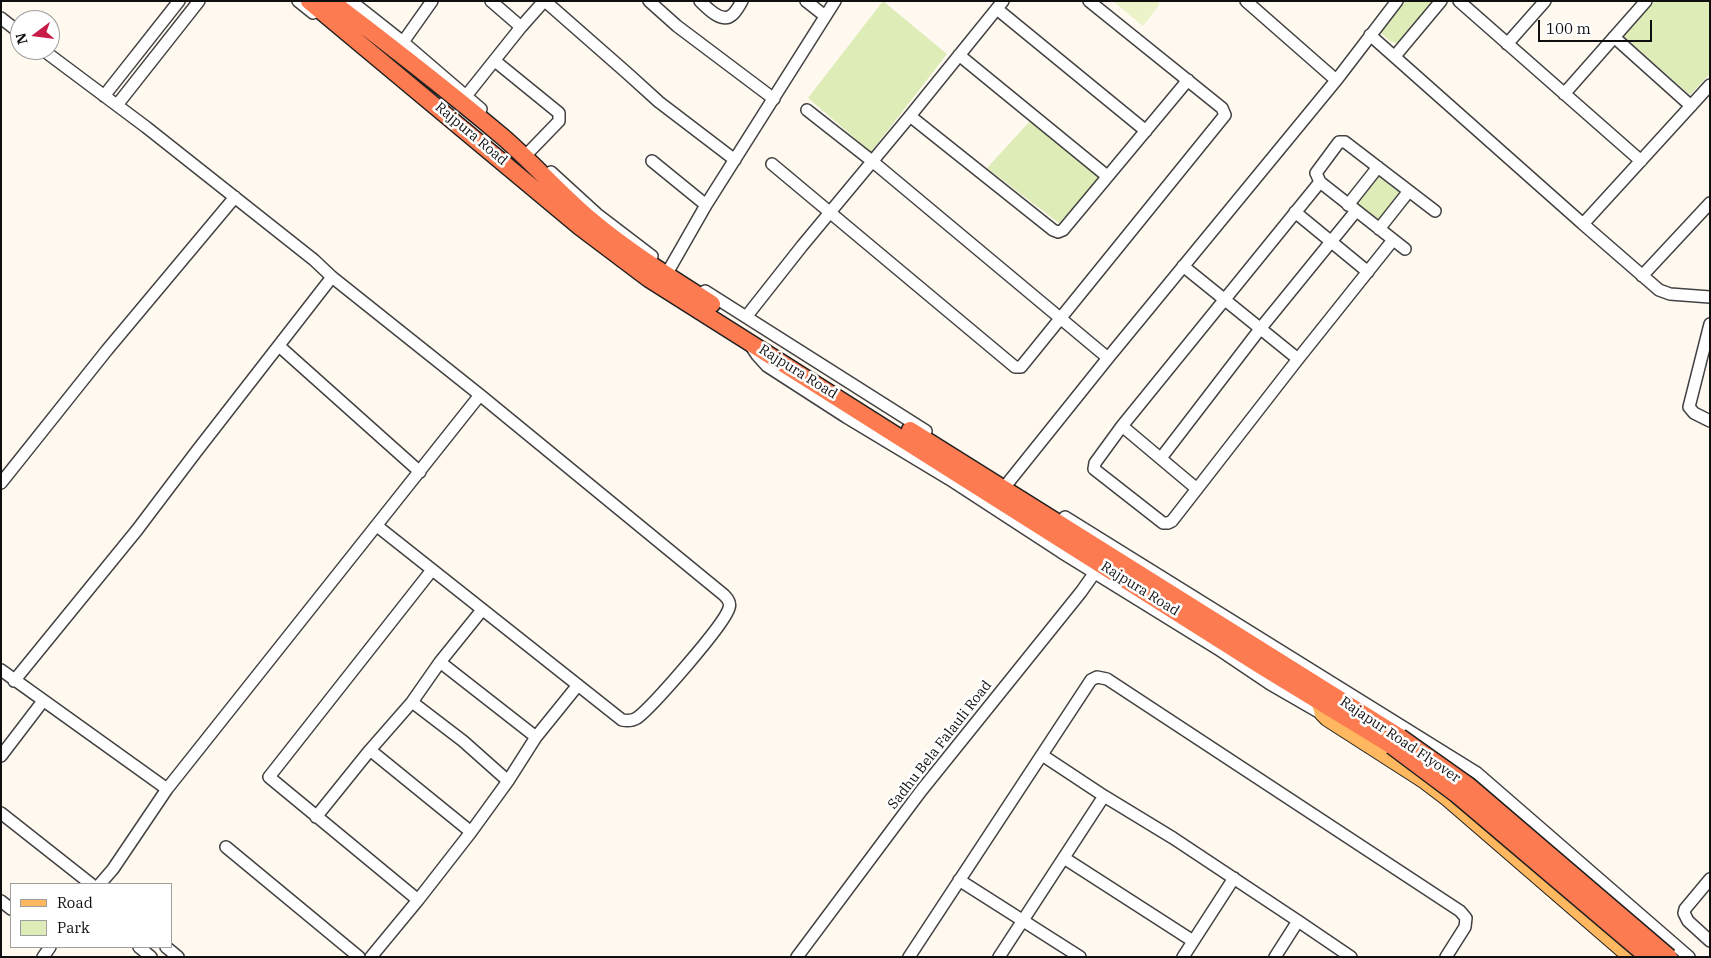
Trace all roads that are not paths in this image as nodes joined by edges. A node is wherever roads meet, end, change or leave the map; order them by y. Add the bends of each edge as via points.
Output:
1 (179, 1) edge
2 (199, 1) edge
3 (298, 1) edge
4 (309, 1) edge
5 (331, 1) edge
6 (351, 1) edge
7 (432, 1) edge
8 (492, 1) edge
9 (544, 1) edge
10 (649, 1) edge
11 (700, 1) edge
12 (742, 1) edge
13 (806, 1) edge
14 (835, 1) edge
15 (1089, 1) edge
16 (1246, 1) edge
17 (1397, 1) edge
18 (1441, 1) edge
19 (1459, 1) edge
20 (1545, 1) edge
21 (1646, 1) edge
22 (1000, 5) edge
23 (825, 16) junction
24 (521, 27) junction
25 (1370, 35) junction
26 (1614, 37) junction
27 (402, 42) junction
28 (1507, 44) junction
29 (959, 55) junction
30 (1395, 56) junction
31 (56, 60) edge
32 (494, 61) junction
33 (1188, 80) junction
34 (1336, 80) junction
35 (1710, 85) edge
36 (1564, 94) junction
37 (104, 96) junction
38 (466, 96) junction
39 (774, 99) junction
40 (117, 105) junction
41 (1691, 106) junction
42 (807, 110) dead end
43 (910, 116) junction
44 (1146, 131) junction
45 (529, 152) junction
46 (735, 160) junction
47 (652, 161) dead end
48 (872, 162) junction
49 (1641, 162) junction
50 (772, 164) dead end
51 (1378, 167) junction
52 (1108, 176) junction
53 (1320, 182) junction
54 (1409, 191) junction
55 (235, 197) junction
56 (1710, 203) edge
57 (706, 205) junction
58 (583, 208) junction
59 (1352, 208) junction
60 (1435, 211) dead end
61 (830, 212) junction
62 (1295, 212) junction
63 (1583, 224) junction
64 (1379, 229) junction
65 (1393, 240) junction
66 (1331, 242) junction
67 (1405, 249) dead end
68 (613, 252) junction
69 (1183, 266) junction
70 (670, 268) junction
71 (1368, 272) junction
72 (1642, 276) junction
73 (332, 277) junction
74 (1710, 297) edge
75 (1224, 300) junction
76 (746, 317) junction
77 (1061, 318) junction
78 (1710, 324) edge
79 (1260, 329) junction
80 (749, 341) junction
81 (279, 346) junction
82 (1108, 358) junction
83 (1298, 359) junction
84 (480, 395) junction
85 (1710, 421) edge
86 (1122, 426) junction
87 (1161, 458) junction
88 (420, 472) junction
89 (1, 483) edge
90 (1003, 489) junction
91 (1197, 489) junction
92 (377, 526) junction
93 (1101, 563) junction
94 (432, 570) junction
95 (482, 610) junction
96 (440, 662) junction
97 (1, 670) edge
98 (14, 681) junction
99 (578, 685) junction
100 (43, 701) junction
101 (412, 702) junction
102 (1320, 707) junction
103 (536, 736) junction
104 (1396, 742) junction
105 (370, 750) junction
106 (1042, 755) junction
107 (1, 756) edge
108 (508, 781) junction
109 (167, 789) junction
110 (1104, 796) junction
111 (1, 813) edge
112 (316, 817) junction
113 (471, 832) junction
114 (226, 847) dead end
115 (1064, 858) junction
116 (1234, 878) junction
117 (1710, 879) edge
118 (959, 880) junction
119 (91, 883) edge
120 (101, 883) edge
121 (418, 900) junction
122 (1023, 920) junction
123 (1298, 921) junction
124 (1657, 930) junction
125 (1193, 941) junction
126 (1710, 941) edge
127 (141, 948) edge
128 (167, 948) edge
129 (1638, 956) edge
130 (151, 957) edge
131 (178, 957) edge
132 (359, 957) edge
133 (371, 957) edge
134 (797, 957) edge
135 (909, 957) edge
136 (999, 957) edge
137 (1080, 957) edge
138 (1183, 957) edge
139 (1275, 957) edge
140 (1351, 957) edge
141 (1446, 957) edge
142 (1669, 957) edge
143 (1689, 957) edge

1 - 37 street
2 - 40 street
3 - 68 street via 437,112 567,224
4 - 68 highway, Rajpura Road
5 - 58 highway, Rajpura Road via 463,104
6 - 27 street
7 - 27 street
8 - 24 street
9 - 24 street
9 - 46 street via 658,102
10 - 39 street
11 - 12 street via 723,18 732,16
13 - 23 street
14 - 23 street
15 - 33 street
16 - 34 street
17 - 25 street
18 - 30 street
19 - 28 street
20 - 28 street
21 - 26 street
22 - 29 street
22 - 44 street
23 - 39 street
24 - 32 street
25 - 30 street
25 - 34 street
26 - 36 street
26 - 41 street
27 - 38 street
28 - 36 street
29 - 43 street
29 - 52 street
30 - 63 street
31 - 37 street
32 - 38 street
32 - 45 street via 559,113 559,121
33 - 44 street
33 - 77 street via 1222,108 1225,115
34 - 69 street
35 - 41 street
36 - 49 street
37 - 40 street
38 - 45 street
39 - 46 street
40 - 55 street
41 - 49 street
42 - 48 street
43 - 48 street
43 - 52 street via 1056,232 1064,230
44 - 52 street
45 - 58 street
46 - 57 street
47 - 57 street
48 - 61 street
48 - 77 street
49 - 63 street
50 - 61 street
51 - 53 street via 1345,142 1339,142 1316,173
51 - 54 street
51 - 59 street
53 - 59 street
53 - 62 street
54 - 60 street
54 - 64 street
55 - 73 street
55 - 89 street
56 - 72 street
57 - 70 street
58 - 70 street
58 - 90 highway, Rajpura Road via 613,238 652,267
59 - 64 street
59 - 66 street
61 - 76 street
61 - 77 street via 1014,367 1023,366
62 - 66 street
62 - 75 street
63 - 72 street
64 - 65 street
65 - 67 street
65 - 71 street
66 - 71 street
66 - 79 street
68 - 80 highway, Rajpura Road via 649,279
69 - 75 street
69 - 82 street
70 - 76 street
71 - 83 street
72 - 74 street via 1665,293
73 - 81 street
73 - 84 street
75 - 79 street
75 - 86 street
76 - 90 street
77 - 82 street
78 - 85 street via 1689,407
79 - 83 street
79 - 87 street
80 - 90 highway, Rajpura Road
80 - 93 street via 768,366 846,417 1061,552
81 - 88 street
81 - 98 street via 137,530
82 - 90 street
83 - 91 street
84 - 88 street
84 - 99 street via 728,600 729,611 660,696 636,718 622,720
86 - 87 street
86 - 91 street via 1093,466 1096,472 1165,523 1174,518
87 - 91 street
88 - 92 street
90 - 93 highway, Rajpura Road via 1040,513
90 - 124 street via 1477,773
92 - 94 street
92 - 109 street
93 - 102 highway, Rajpura Road
93 - 104 highway, Rajapur Road Flyover
93 - 134 street, Sadhu Bela Falauli Road via 921,791
94 - 95 street
94 - 112 street via 269,777
95 - 96 street
95 - 99 street
96 - 101 street
96 - 103 street
97 - 98 street
98 - 100 street
99 - 103 street
100 - 107 street
100 - 109 street
101 - 105 street
101 - 108 street
102 - 104 highway, Rajapur Road Flyover
102 - 129 main road via 1327,719 1447,799
103 - 108 street
104 - 129 highway, Rajapur Road Flyover, bridge
104 - 142 highway, Rajapur Road Flyover, bridge via 1468,786
105 - 112 street
105 - 113 street
106 - 110 street
106 - 118 street
106 - 141 street via 1091,680 1107,679 1460,911 1466,918 1465,927
108 - 113 street
109 - 120 street
110 - 115 street
110 - 116 street
111 - 119 street
112 - 121 street
113 - 121 street
114 - 132 street
115 - 122 street
115 - 125 street
116 - 123 street
116 - 125 street
117 - 126 street via 1684,913 1688,921
118 - 122 street
118 - 135 street
121 - 133 street
122 - 136 street
122 - 137 street
123 - 139 street
123 - 140 street
124 - 129 street
124 - 143 street
125 - 138 street
127 - 130 street
128 - 131 street

